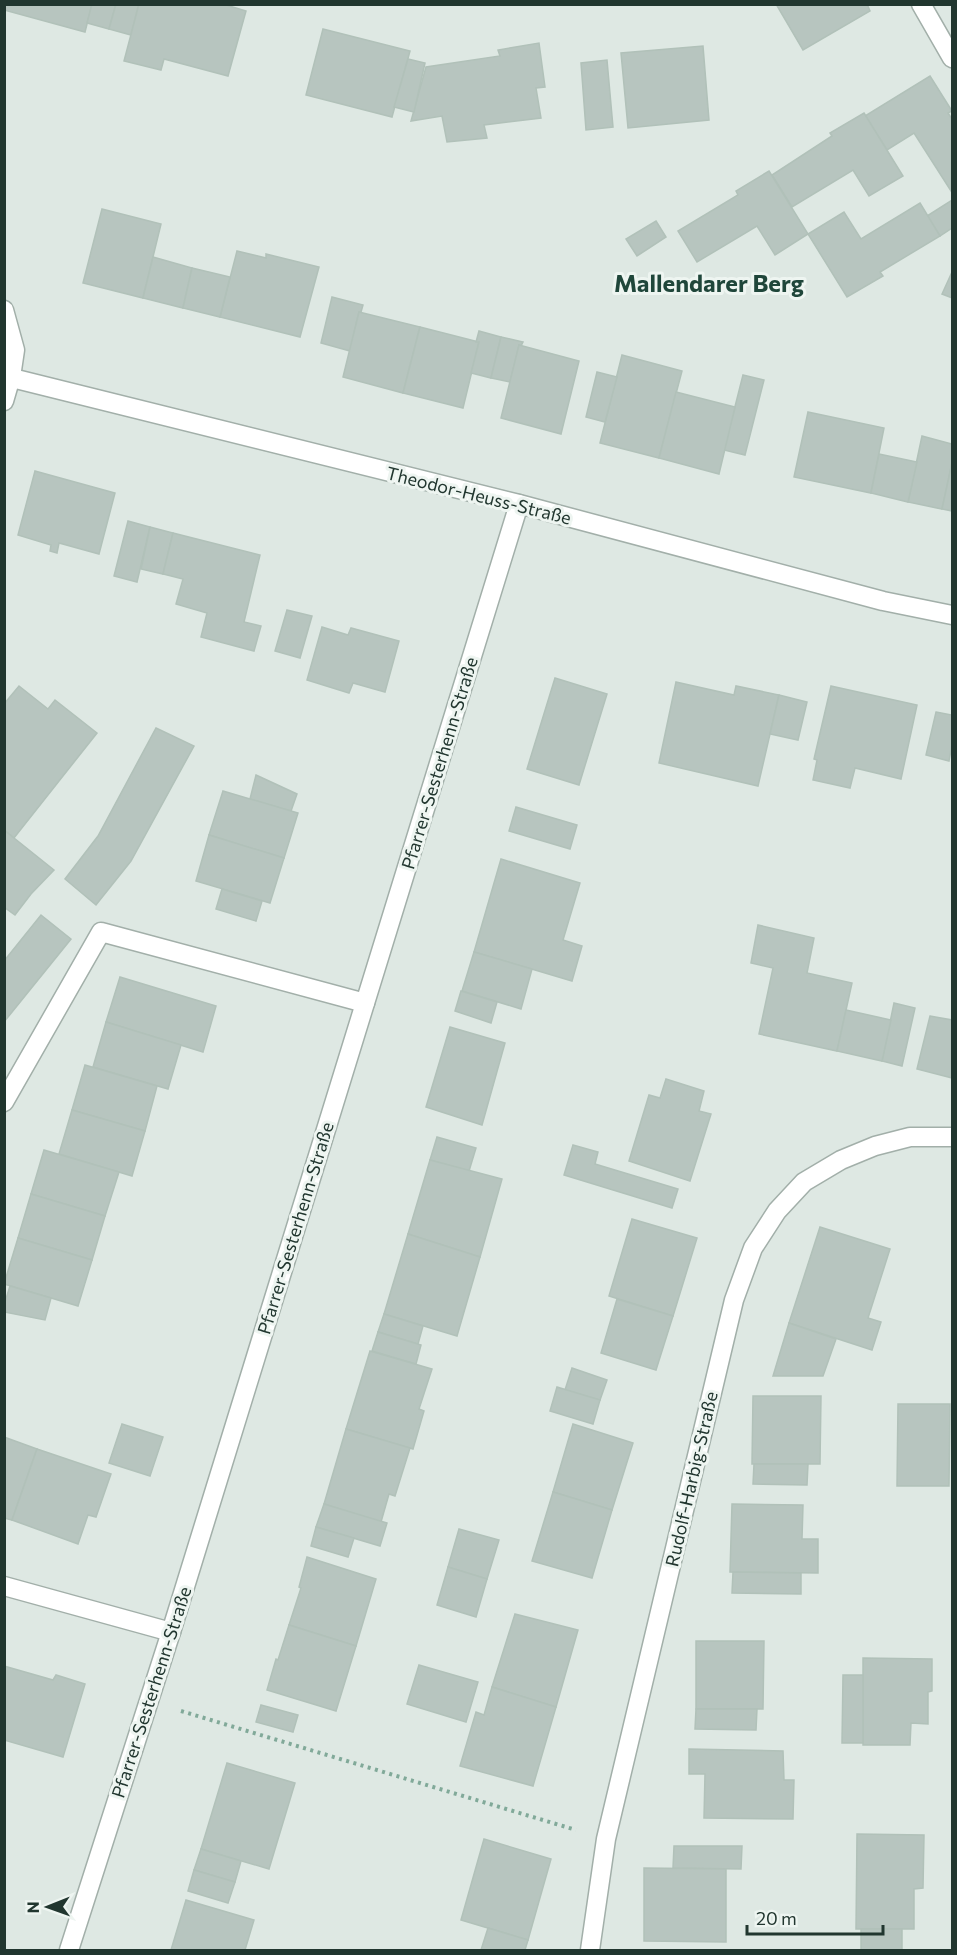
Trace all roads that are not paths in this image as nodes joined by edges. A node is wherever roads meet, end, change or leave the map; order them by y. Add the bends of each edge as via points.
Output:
1 (921, 4) edge
2 (952, 58) edge
3 (4, 310) edge
4 (8, 377) edge
5 (4, 401) edge
6 (519, 504) junction
7 (952, 615) edge
8 (365, 1003) junction
9 (4, 1102) edge
10 (952, 1137) edge
11 (4, 1586) edge
12 (171, 1632) junction
13 (69, 1950) edge
14 (590, 1950) edge

1 - 2 street
3 - 4 street via 15,350
4 - 5 street
4 - 6 street, Theodor-Heuss-Straße
6 - 7 street, Theodor-Heuss-Straße via 883,601
6 - 8 street, Pfarrer-Sesterhenn-Straße
8 - 9 street via 101,932
8 - 12 street, Pfarrer-Sesterhenn-Straße
10 - 14 street, Rudolf-Harbig-Straße via 909,1137 841,1160 804,1182 777,1211 753,1248 734,1300 606,1839
11 - 12 street
12 - 13 street, Pfarrer-Sesterhenn-Straße

